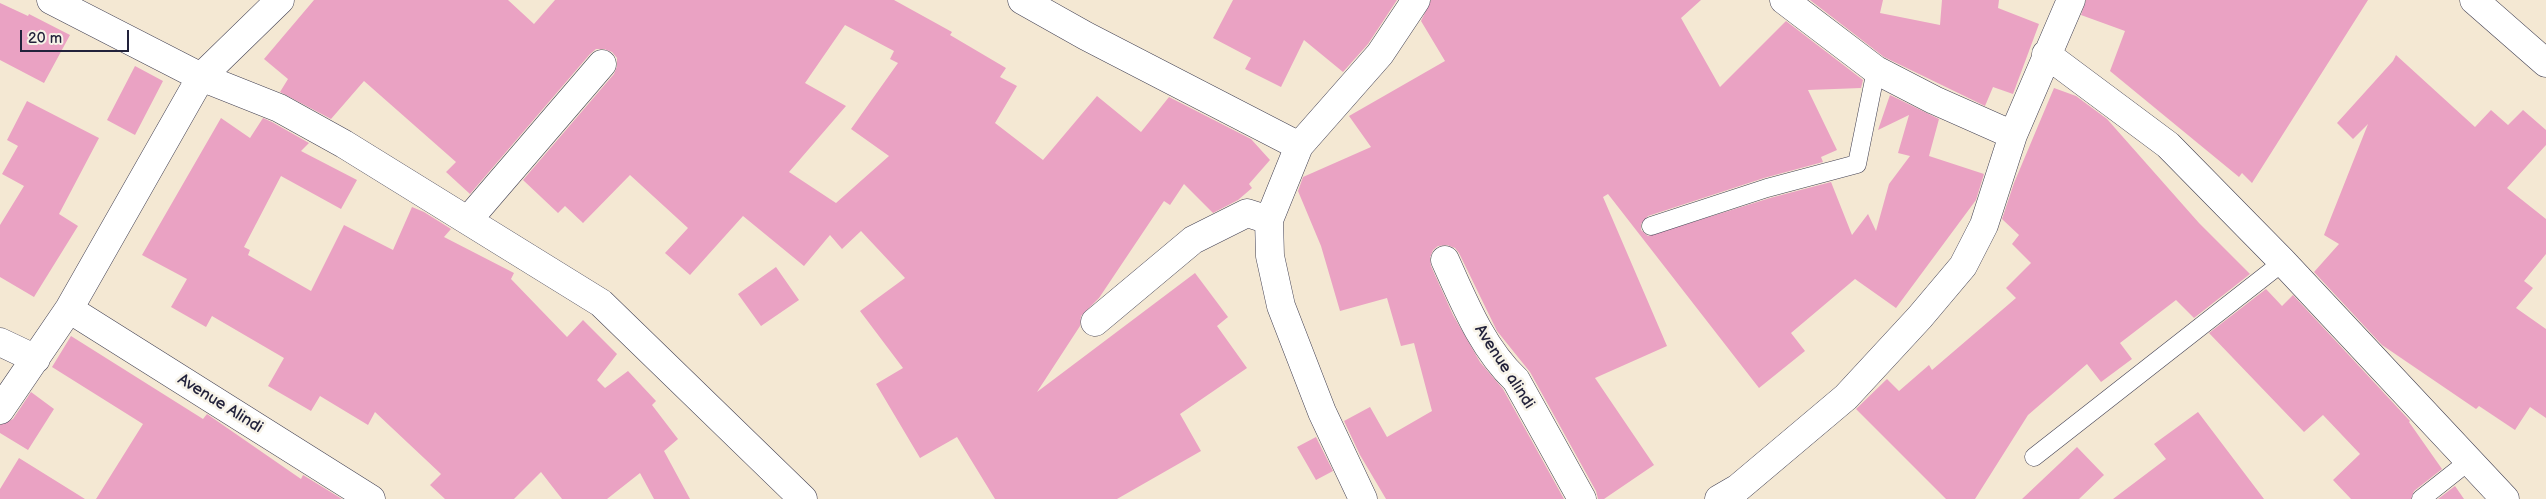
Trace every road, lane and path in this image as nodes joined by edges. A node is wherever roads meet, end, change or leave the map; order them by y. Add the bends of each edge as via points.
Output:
1 (50, 0) edge
2 (280, 0) edge
3 (1022, 0) edge
4 (1416, 0) edge
5 (1784, 0) edge
6 (2071, 0) edge
7 (2474, 0) edge
8 (2046, 54) junction
9 (2546, 63) edge
10 (602, 64) dead end
11 (1876, 70) junction
12 (201, 77) junction
13 (2013, 135) junction
14 (1299, 146) junction
15 (468, 220) junction
16 (1269, 220) junction
17 (1652, 226) dead end
18 (1445, 260) dead end
19 (2283, 262) junction
20 (69, 309) junction
21 (1095, 322) dead end
22 (0, 342) edge
23 (36, 359) junction
24 (0, 410) edge
25 (2034, 457) dead end
26 (2469, 461) junction
27 (371, 499) edge
28 (803, 499) edge
29 (1363, 499) edge
30 (1582, 499) edge
31 (1719, 499) edge
32 (2421, 499) edge
33 (2504, 499) edge

1 - 12 street
2 - 12 street
3 - 14 street
4 - 14 street via 1380,54
5 - 11 street
6 - 8 street
7 - 9 street
8 - 13 street
8 - 19 street via 2168,145
10 - 15 street
11 - 13 street
11 - 17 lane via 1857,164 1767,188
12 - 15 street via 279,108
12 - 20 street
13 - 31 street via 1984,225 1963,266 1846,397 1738,488
14 - 16 street
15 - 28 street via 601,303
16 - 21 street via 1247,213 1193,240
16 - 29 street via 1270,256 1281,306 1322,412
18 - 30 street, Avenue alindi via 1486,343 1500,365 1516,380
19 - 25 lane
19 - 26 street
20 - 23 street
20 - 27 street, Avenue Alindi
22 - 23 street
23 - 24 street
26 - 32 lane
26 - 33 street

